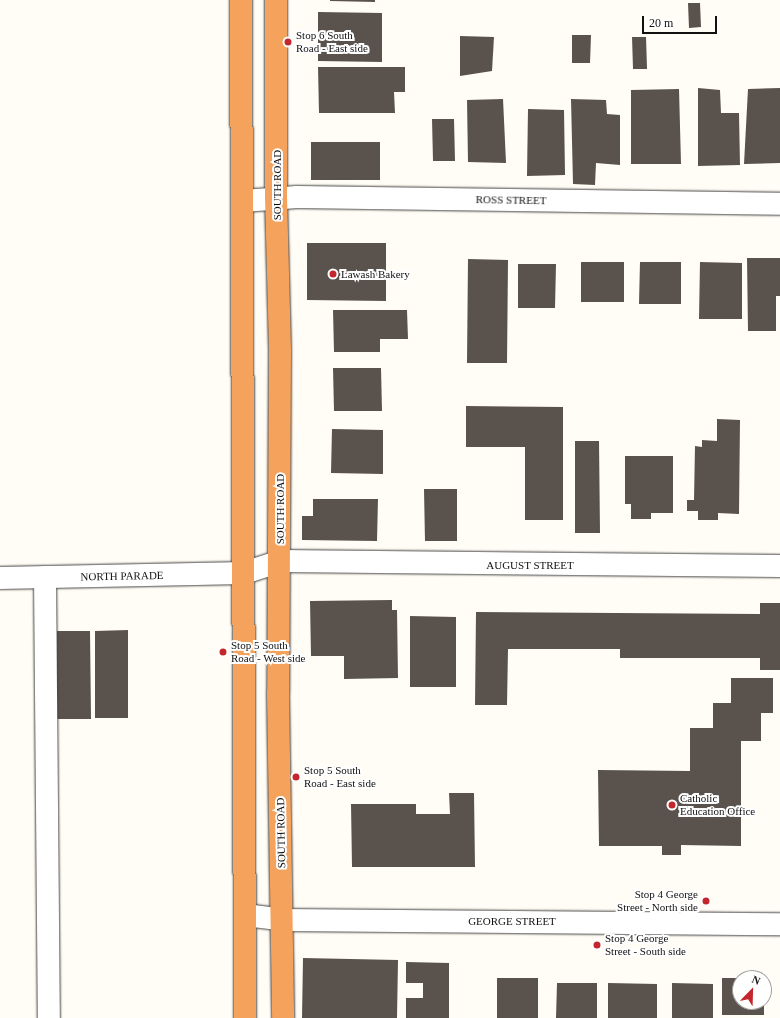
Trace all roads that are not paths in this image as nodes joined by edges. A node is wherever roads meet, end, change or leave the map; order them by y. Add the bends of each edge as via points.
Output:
1 (241, 0) edge
2 (276, 0) edge
3 (276, 197) junction
4 (243, 201) junction
5 (780, 204) edge
6 (280, 561) junction
7 (780, 566) edge
8 (244, 573) junction
9 (45, 577) junction
10 (0, 578) edge
11 (245, 915) junction
12 (282, 920) junction
13 (780, 924) edge
14 (49, 1018) edge
15 (245, 1018) edge
16 (282, 1018) edge

1 - 4 highway
2 - 3 highway, SOUTH ROAD
3 - 4 street, ROSS STREET
3 - 5 street, ROSS STREET
3 - 6 highway, SOUTH ROAD via 280,351
4 - 8 highway
6 - 7 street, AUGUST STREET
6 - 8 street, AUGUST STREET
6 - 12 highway, SOUTH ROAD via 278,693
8 - 9 street, NORTH PARADE
8 - 11 highway
9 - 10 street, NORTH PARADE
9 - 14 street
11 - 12 street, GEORGE STREET
11 - 15 highway
12 - 13 street, GEORGE STREET
12 - 16 highway, SOUTH ROAD

